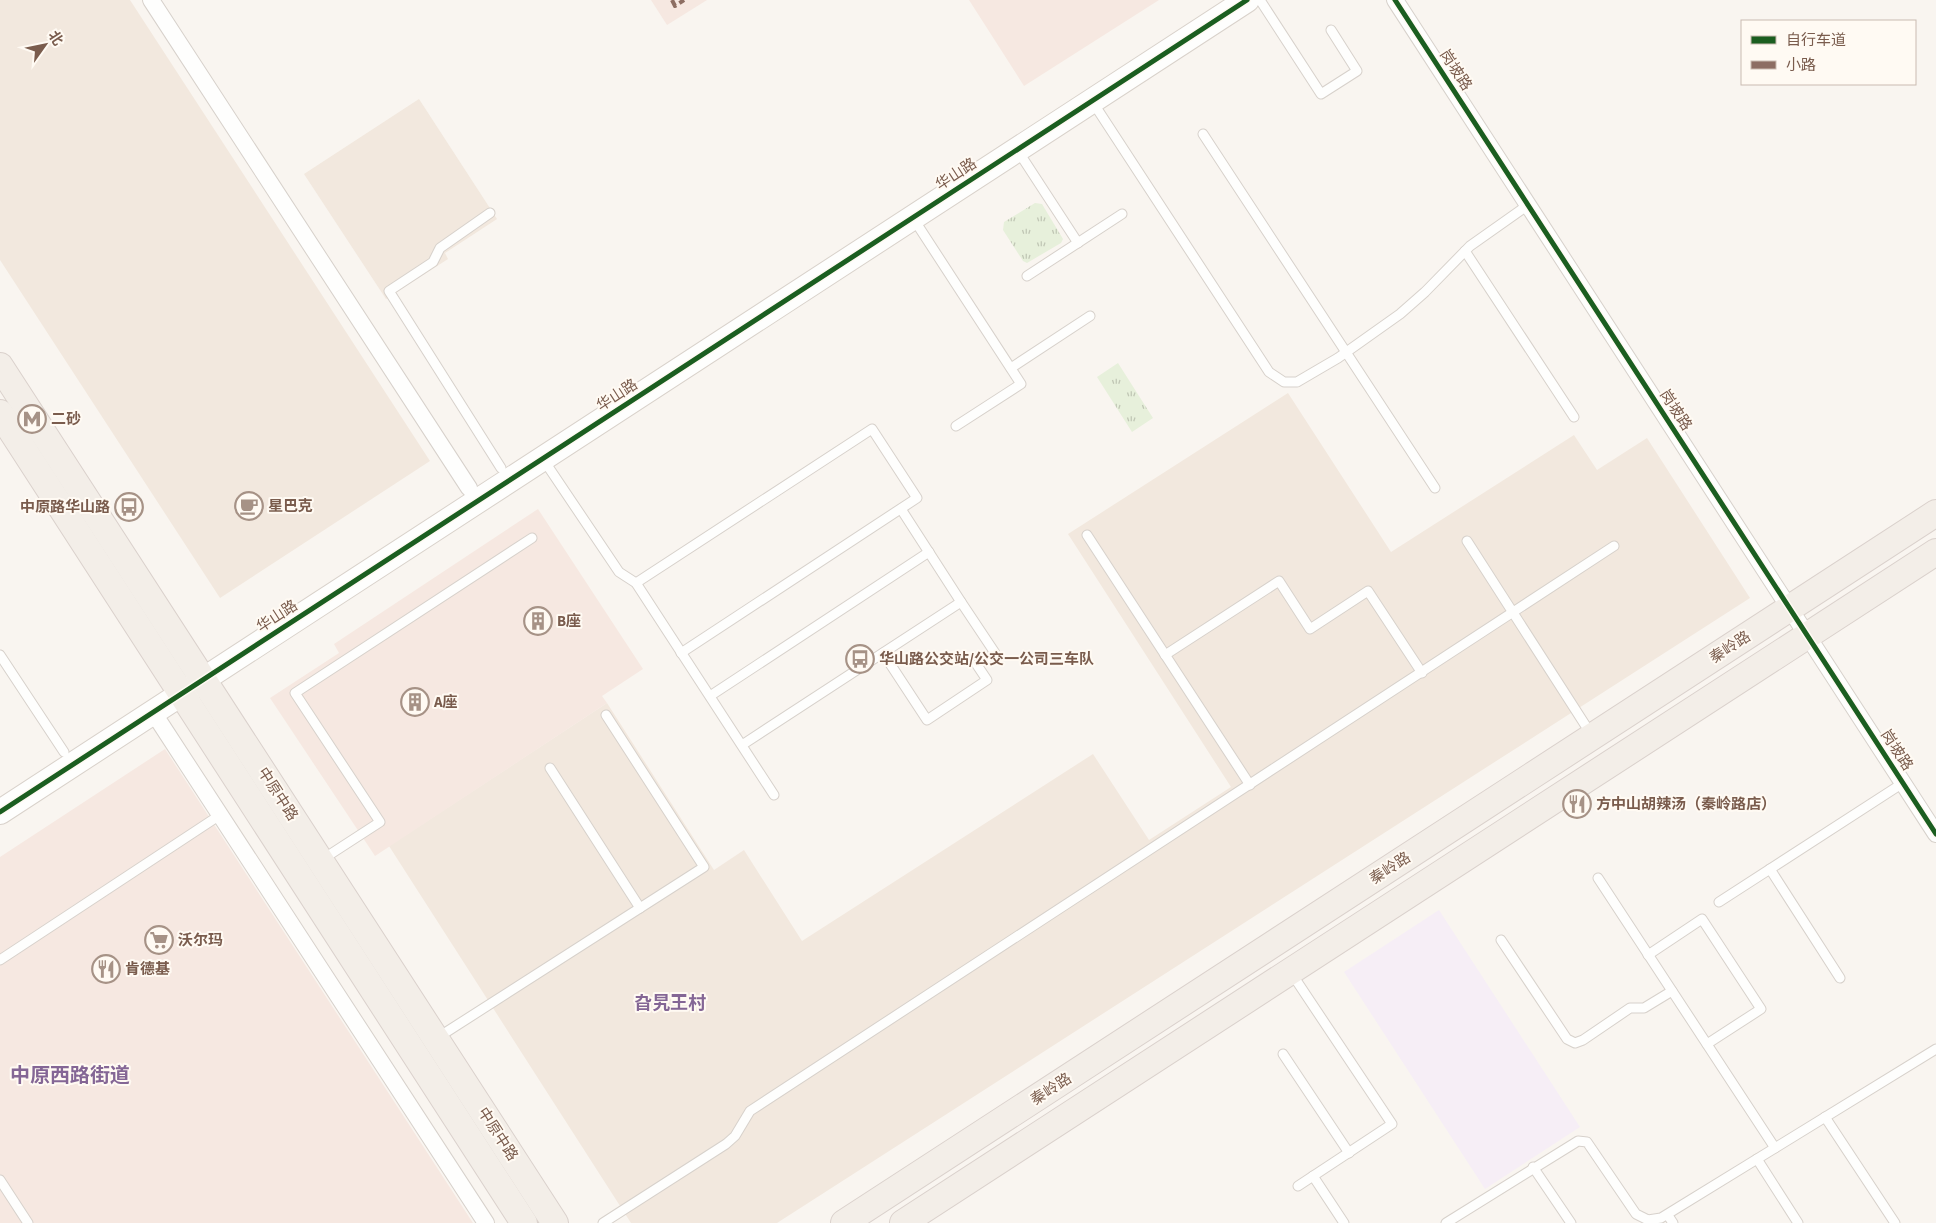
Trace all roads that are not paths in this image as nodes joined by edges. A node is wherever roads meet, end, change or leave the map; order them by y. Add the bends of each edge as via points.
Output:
1 (151, 0) edge
2 (1219, 0) edge
3 (1247, 0) edge
4 (1260, 0) edge
5 (1396, 0) edge
6 (1331, 30) dead end
7 (1092, 101) junction
8 (1202, 134) dead end
9 (1018, 150) junction
10 (1528, 205) junction
11 (490, 213) dead end
12 (1122, 214) dead end
13 (913, 218) junction
14 (1078, 243) junction
15 (1465, 251) junction
16 (1027, 276) dead end
17 (1090, 316) dead end
18 (1346, 352) junction
19 (0, 366) edge
20 (1011, 368) junction
21 (0, 413) edge
22 (1574, 417) dead end
23 (956, 426) dead end
24 (542, 458) junction
25 (501, 468) junction
26 (469, 488) junction
27 (1436, 488) dead end
28 (901, 509) junction
29 (1936, 513) edge
30 (1087, 535) dead end
31 (532, 538) dead end
32 (1467, 541) dead end
33 (1614, 546) dead end
34 (929, 552) junction
35 (1936, 552) edge
36 (636, 584) junction
37 (961, 602) junction
38 (1790, 608) junction
39 (1513, 613) junction
40 (1808, 635) junction
41 (681, 653) junction
42 (883, 653) junction
43 (0, 655) edge
44 (1166, 655) junction
45 (199, 673) junction
46 (1422, 673) junction
47 (177, 687) junction
48 (710, 696) junction
49 (153, 712) junction
50 (606, 716) dead end
51 (1593, 736) junction
52 (742, 745) junction
53 (64, 752) junction
54 (550, 768) dead end
55 (1903, 783) junction
56 (1250, 785) junction
57 (0, 794) edge
58 (774, 795) dead end
59 (0, 812) edge
60 (220, 815) junction
61 (1936, 834) edge
62 (320, 860) junction
63 (1770, 869) junction
64 (1598, 878) dead end
65 (1719, 902) dead end
66 (640, 908) junction
67 (1501, 940) dead end
68 (1648, 955) junction
69 (0, 960) edge
70 (1290, 971) junction
71 (1840, 978) dead end
72 (1672, 990) junction
73 (436, 1039) junction
74 (1707, 1044) junction
75 (1936, 1048) edge
76 (1283, 1054) dead end
77 (1825, 1116) junction
78 (1775, 1148) junction
79 (1349, 1153) junction
80 (1757, 1159) junction
81 (1533, 1167) junction
82 (1313, 1176) junction
83 (0, 1180) edge
84 (1298, 1186) dead end
85 (28, 1223) edge
86 (486, 1223) edge
87 (524, 1223) edge
88 (555, 1223) edge
89 (603, 1223) edge
90 (844, 1223) edge
91 (903, 1223) edge
92 (1344, 1223) edge
93 (1446, 1223) edge
94 (1570, 1223) edge
95 (1798, 1223) edge
96 (1895, 1223) edge

1 - 26 street
2 - 25 street, 华山路
3 - 7 street, 华山路
4 - 6 lane via 1321,94 1357,71
5 - 10 street, 岗坡路
7 - 9 street, 华山路
7 - 18 lane via 1269,372 1284,382 1297,382
8 - 18 lane
9 - 13 street, 华山路
9 - 14 lane
10 - 15 lane
10 - 38 street, 岗坡路
11 - 25 lane via 440,248 434,262 389,292
12 - 14 lane
13 - 20 lane
13 - 24 street, 华山路
14 - 16 lane
15 - 18 lane via 1400,314
15 - 22 lane
17 - 20 lane
18 - 27 lane
19 - 45 main road, 中原中路
20 - 23 lane via 1021,384
21 - 47 main road, 中原中路
24 - 36 lane via 619,572
24 - 45 street, 华山路
25 - 26 street, 华山路
26 - 45 street, 华山路
28 - 34 lane
28 - 36 lane via 917,498 872,429
28 - 41 lane
29 - 38 main road, 秦岭路
30 - 44 lane
31 - 62 lane via 295,693 380,822
32 - 39 lane
33 - 39 lane
34 - 37 lane
34 - 48 lane
35 - 40 main road
36 - 41 lane
37 - 42 lane
37 - 42 lane via 995,653 977,664 987,680 927,720
38 - 40 street, 岗坡路
38 - 51 main road, 秦岭路
39 - 46 lane
39 - 51 lane
40 - 55 street, 岗坡路
40 - 70 main road
41 - 48 lane
42 - 52 lane
43 - 53 lane
44 - 46 lane via 1279,581 1310,629 1368,591
44 - 56 lane
45 - 47 street, 华山路
45 - 62 main road, 中原中路
46 - 56 lane
47 - 49 street, 华山路
47 - 53 street, 华山路
47 - 87 main road, 中原中路
48 - 52 lane
49 - 59 street, 华山路
49 - 60 street
50 - 66 lane via 704,867
51 - 90 main road, 秦岭路
52 - 58 lane
53 - 57 street, 华山路
54 - 66 lane
55 - 61 street, 岗坡路
55 - 63 lane
56 - 89 lane via 750,1111 735,1136 726,1144
60 - 69 lane
60 - 86 street
62 - 73 main road, 中原中路
63 - 65 lane
63 - 71 lane
64 - 68 lane
66 - 73 lane
67 - 72 lane via 1567,1039 1575,1043 1630,1008 1644,1008
68 - 72 lane
68 - 74 lane via 1702,919 1761,1009
70 - 79 lane via 1392,1124
70 - 91 main road
72 - 74 lane
73 - 88 main road, 中原中路
74 - 78 lane
75 - 77 lane
76 - 79 lane
77 - 78 lane
77 - 96 lane
78 - 80 lane
79 - 82 lane
80 - 81 lane via 1661,1218 1652,1220 1636,1214 1587,1142 1578,1140
80 - 95 lane
81 - 93 lane
81 - 94 lane
82 - 84 lane
82 - 92 lane
83 - 85 lane

